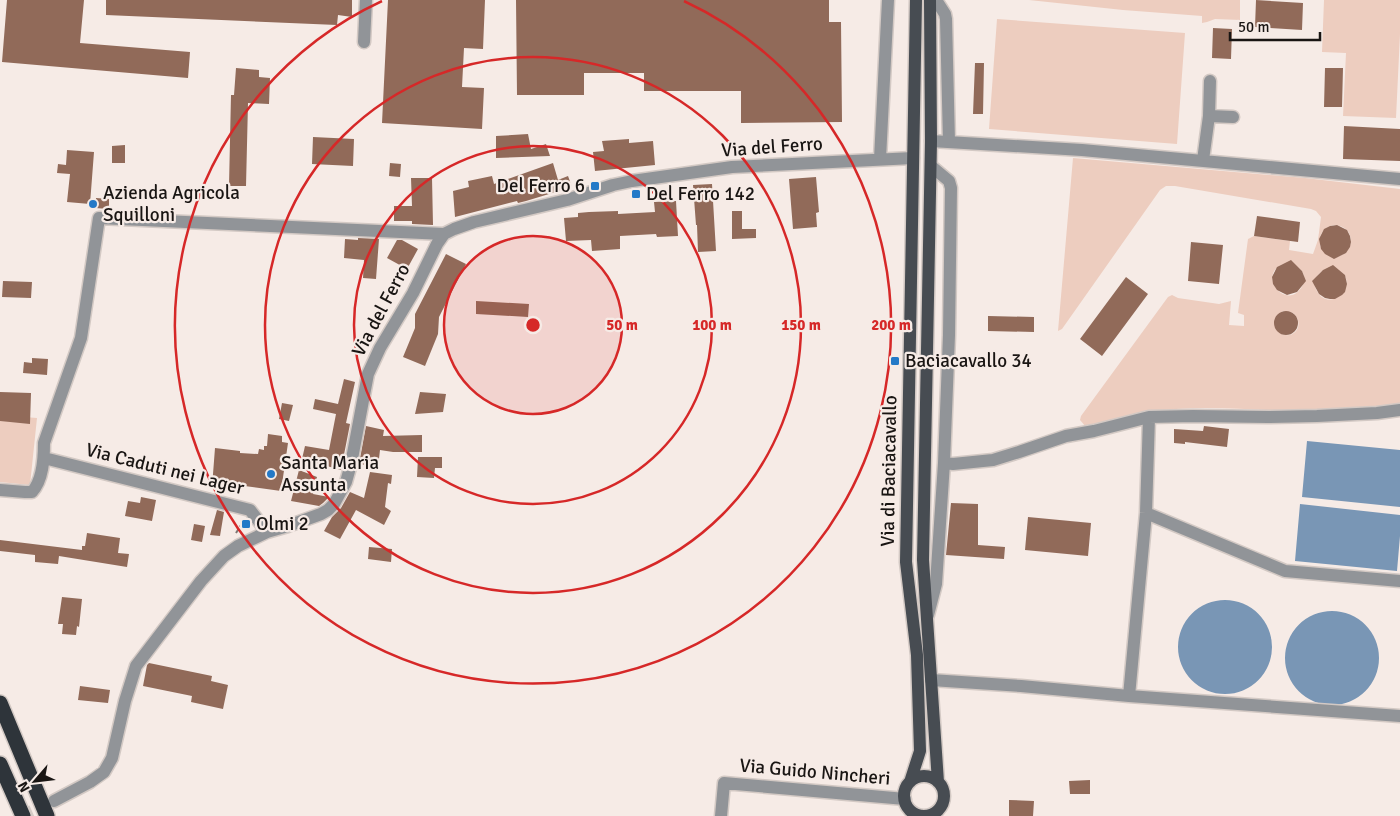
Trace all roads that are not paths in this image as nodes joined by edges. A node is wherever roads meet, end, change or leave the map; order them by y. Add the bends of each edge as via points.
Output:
1 (366, 0) edge
2 (888, 0) edge
3 (916, 0) edge
4 (930, 0) edge
5 (936, 0) edge
6 (364, 42) dead end
7 (1210, 81) dead end
8 (1209, 116) junction
9 (1233, 116) dead end
10 (931, 141) junction
11 (949, 142) junction
12 (913, 158) junction
13 (880, 159) junction
14 (1203, 160) junction
15 (930, 166) junction
16 (1400, 179) edge
17 (444, 234) junction
18 (1400, 410) edge
19 (1149, 418) junction
20 (44, 458) junction
21 (944, 463) junction
22 (0, 490) edge
23 (1146, 513) junction
24 (267, 532) junction
25 (1400, 581) edge
26 (926, 620) junction
27 (931, 680) junction
28 (1129, 696) junction
29 (0, 703) edge
30 (1400, 715) edge
31 (0, 764) edge
32 (910, 782) junction
33 (938, 782) junction
34 (905, 799) junction
35 (54, 801) tunnel mouth
36 (23, 816) edge
37 (47, 816) edge
38 (720, 816) edge
39 (926, 816) edge

1 - 6 street
2 - 13 street
3 - 12 main road
4 - 10 main road
5 - 11 street via 946,19
7 - 8 street
8 - 9 street
8 - 14 street
10 - 11 street
10 - 15 main road
11 - 14 street
12 - 13 street, Via del Ferro
12 - 32 main road, Via di Baciacavallo via 906,562 916,655 920,751
13 - 17 street, Via del Ferro via 732,167 632,181 474,222
14 - 16 street
15 - 21 street via 949,181 951,188
15 - 26 main road, Via di Baciacavallo via 923,560
17 - 20 street via 99,218 81,338 44,443
17 - 24 street, Via del Ferro via 368,374 351,464 334,504 321,514
18 - 19 street via 1317,416
19 - 21 street via 1066,436 993,460
19 - 23 street
20 - 22 street via 38,483 32,492
20 - 24 street, Via Caduti nei Lager via 250,510
21 - 26 street via 936,584
23 - 25 street via 1285,571
23 - 28 street
24 - 35 street, Via del Ferro via 224,556 190,594 136,666 112,758 104,772
26 - 27 main road, Via di Baciacavallo
27 - 28 street
27 - 33 main road, Via di Baciacavallo
28 - 30 street
29 - 37 highway
31 - 36 highway
32 - 33 main road via 924,776
32 - 34 main road, Via di Baciacavallo
33 - 39 main road, Via di Baciacavallo via 943,790 942,804 939,810
34 - 38 street, Via Guido Nincheri via 724,783
34 - 39 main road, Via di Baciacavallo via 911,811

